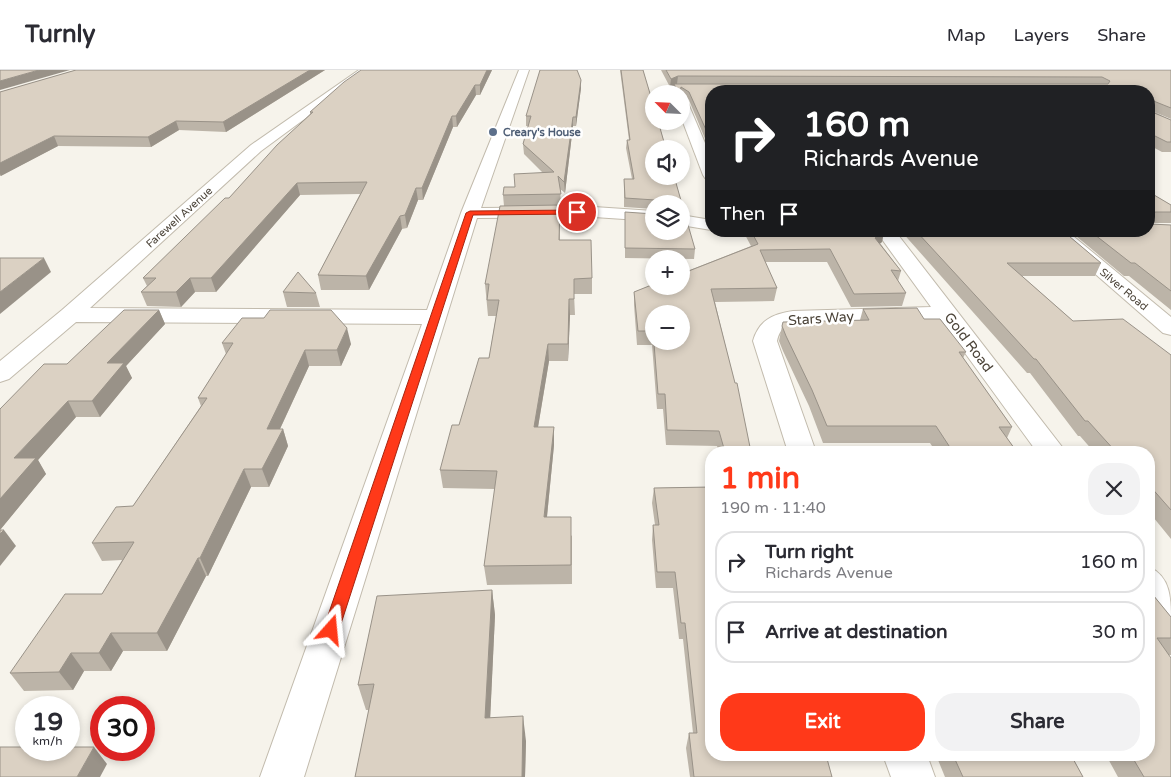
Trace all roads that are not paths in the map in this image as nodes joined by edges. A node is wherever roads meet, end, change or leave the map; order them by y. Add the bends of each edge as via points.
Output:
1 (366, 70) edge
2 (524, 70) edge
3 (690, 118) edge
4 (705, 159) edge
5 (470, 213) junction
6 (645, 215) edge
7 (690, 222) edge
8 (705, 224) edge
9 (890, 237) edge
10 (1062, 237) edge
11 (947, 313) junction
12 (70, 315) junction
13 (436, 317) junction
14 (1171, 328) edge
15 (0, 374) edge
16 (800, 446) edge
17 (1047, 446) edge
18 (1155, 589) edge
19 (1171, 610) edge
20 (907, 761) edge
21 (282, 777) edge
22 (912, 777) edge

1 - 12 street, Farewell Avenue via 256,148
2 - 5 street
3 - 4 street
5 - 6 street via 594,212
5 - 13 street
7 - 8 street
9 - 11 street, Gold Road
10 - 14 street, Silver Road
11 - 16 street, Stars Way via 787,318 770,326 764,341
11 - 17 street, Gold Road
12 - 13 street
12 - 15 street, Farewell Avenue
13 - 21 street
18 - 19 street
20 - 22 street

